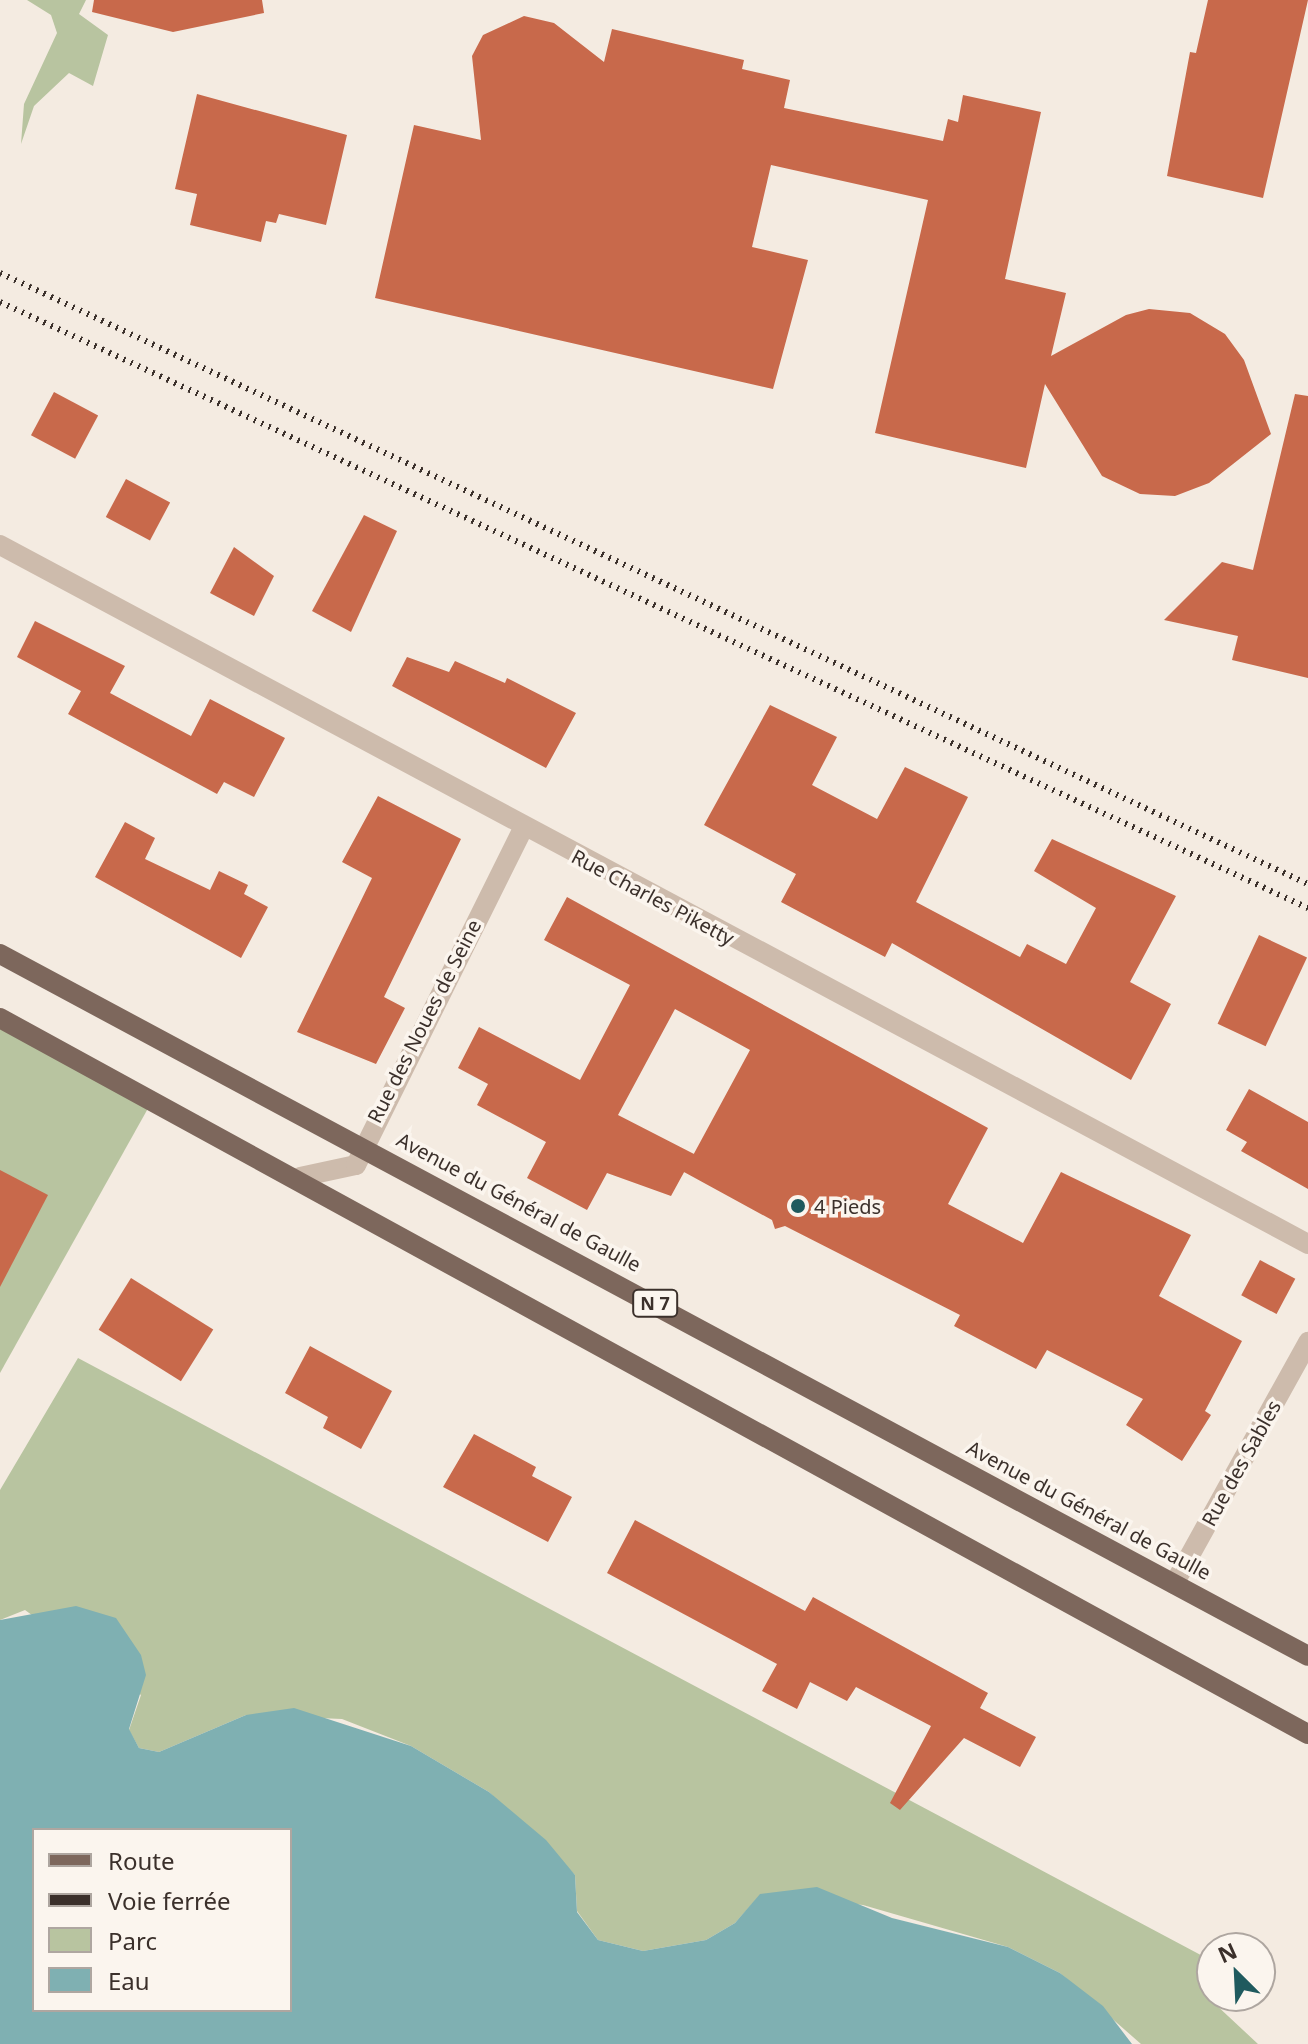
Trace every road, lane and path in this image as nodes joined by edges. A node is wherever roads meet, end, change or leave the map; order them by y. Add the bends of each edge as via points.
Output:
1 (0, 545) edge
2 (523, 828) junction
3 (0, 954) edge
4 (0, 1018) edge
5 (361, 1144) junction
6 (300, 1177) junction
7 (1308, 1244) edge
8 (1308, 1342) edge
9 (1174, 1584) junction
10 (1308, 1656) edge
11 (1308, 1734) edge

1 - 2 street, Rue Charles Piketty
2 - 5 street, Rue des Noues de Seine
2 - 7 street, Rue Charles Piketty
3 - 5 main road, Avenue du Général de Gaulle / N 7
4 - 6 main road via 151,1103
5 - 6 street, Rue des Noues de Seine via 356,1165
5 - 9 main road, Avenue du Général de Gaulle / N 7
6 - 11 main road
8 - 9 street, Rue des Sables
9 - 10 main road, Avenue du Général de Gaulle / N 7

